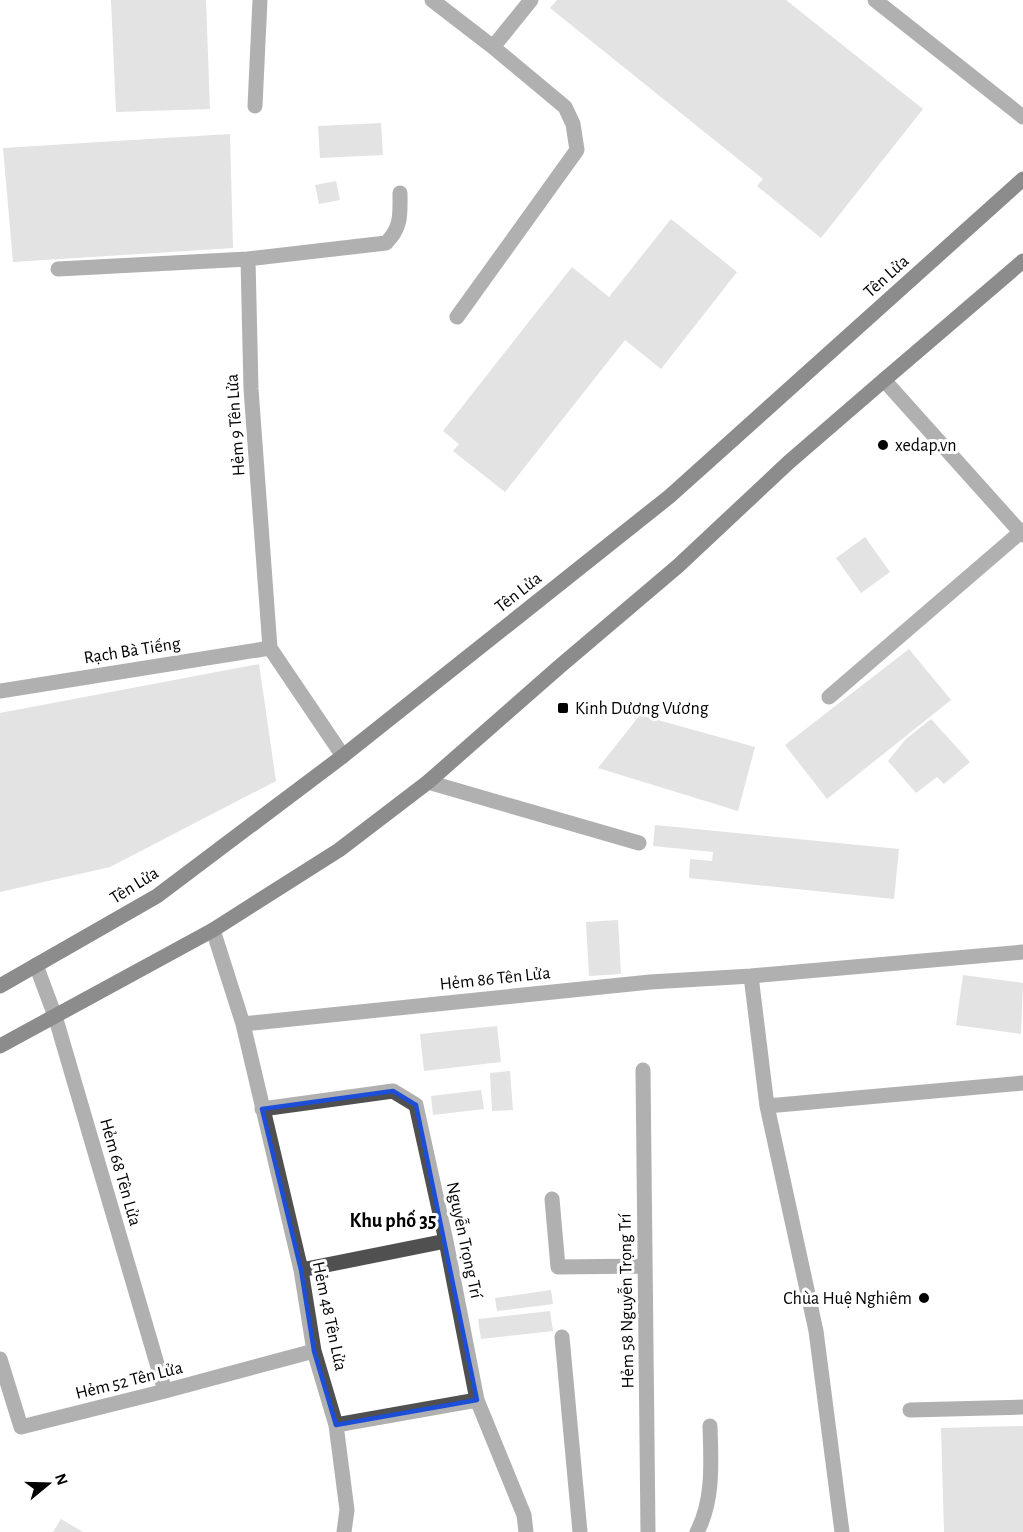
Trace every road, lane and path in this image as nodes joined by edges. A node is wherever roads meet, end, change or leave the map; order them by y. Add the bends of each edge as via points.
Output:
1 (260, 0) edge
2 (432, 0) edge
3 (531, 0) edge
4 (875, 0) edge
5 (493, 47) junction
6 (255, 106) dead end
7 (1023, 117) edge
8 (1023, 179) edge
9 (400, 192) dead end
10 (248, 259) junction
11 (1023, 261) edge
12 (58, 269) dead end
13 (457, 317) dead end
14 (884, 380) junction
15 (1022, 532) edge
16 (270, 648) junction
17 (0, 691) edge
18 (829, 697) dead end
19 (343, 756) junction
20 (428, 782) junction
21 (639, 843) dead end
22 (213, 930) junction
23 (1023, 952) edge
24 (36, 965) junction
25 (751, 976) junction
26 (0, 986) edge
27 (55, 1016) junction
28 (243, 1024) junction
29 (0, 1046) edge
30 (643, 1070) dead end
31 (1023, 1083) edge
32 (767, 1106) junction
33 (262, 1109) junction
34 (552, 1199) dead end
35 (446, 1240) junction
36 (645, 1266) junction
37 (301, 1270) junction
38 (562, 1337) dead end
39 (314, 1351) junction
40 (0, 1359) edge
41 (165, 1391) junction
42 (477, 1400) junction
43 (1023, 1407) edge
44 (910, 1410) dead end
45 (336, 1425) junction
46 (710, 1426) dead end
47 (344, 1532) edge
48 (526, 1532) edge
49 (580, 1532) edge
50 (648, 1532) edge
51 (697, 1532) edge
52 (842, 1532) edge

1 - 6 street
2 - 5 street
3 - 5 street
4 - 7 street
5 - 13 street via 565,107 573,124 577,150
8 - 19 main road, Tên Lửa via 670,496
9 - 10 street via 400,221 386,243
10 - 12 street
10 - 16 street, Hẻm 9 Tên Lửa via 251,389
11 - 14 main road
14 - 15 street
14 - 20 main road via 678,566
15 - 18 street
16 - 17 street, Rạch Bà Tiếng
16 - 19 street, Hẻm 9 Tên Lửa
19 - 24 main road, Tên Lửa via 157,896
20 - 21 street
20 - 22 main road via 339,850
22 - 27 main road
22 - 28 street
23 - 25 street, Hẻm 86 Tên Lửa
24 - 26 main road, Tên Lửa
24 - 27 street, Hẻm 68 Tên Lửa
25 - 28 street, Hẻm 86 Tên Lửa via 650,982
25 - 32 street
27 - 29 main road
27 - 41 street, Hẻm 68 Tên Lửa
28 - 33 street
30 - 36 street, Hẻm 58 Nguyễn Trọng Trí
31 - 32 street
32 - 52 street via 816,1331
33 - 35 street, Nguyễn Trọng Trí via 393,1091 416,1105
33 - 37 street, Hẻm 48 Tên Lửa
34 - 36 street via 558,1267
35 - 37 street
35 - 42 street, Nguyễn Trọng Trí
36 - 50 street, Hẻm 58 Nguyễn Trọng Trí
37 - 39 street, Hẻm 48 Tên Lửa
38 - 49 street
39 - 41 street, Hẻm 52 Tên Lửa
39 - 45 street, Hẻm 48 Tên Lửa
40 - 41 street, Hẻm 52 Tên Lửa via 21,1427
42 - 45 street
42 - 48 street, Nguyễn Trọng Trí via 524,1515
43 - 44 street
45 - 47 street, Hẻm 48 Tên Lửa via 347,1510
46 - 51 street via 712,1475

